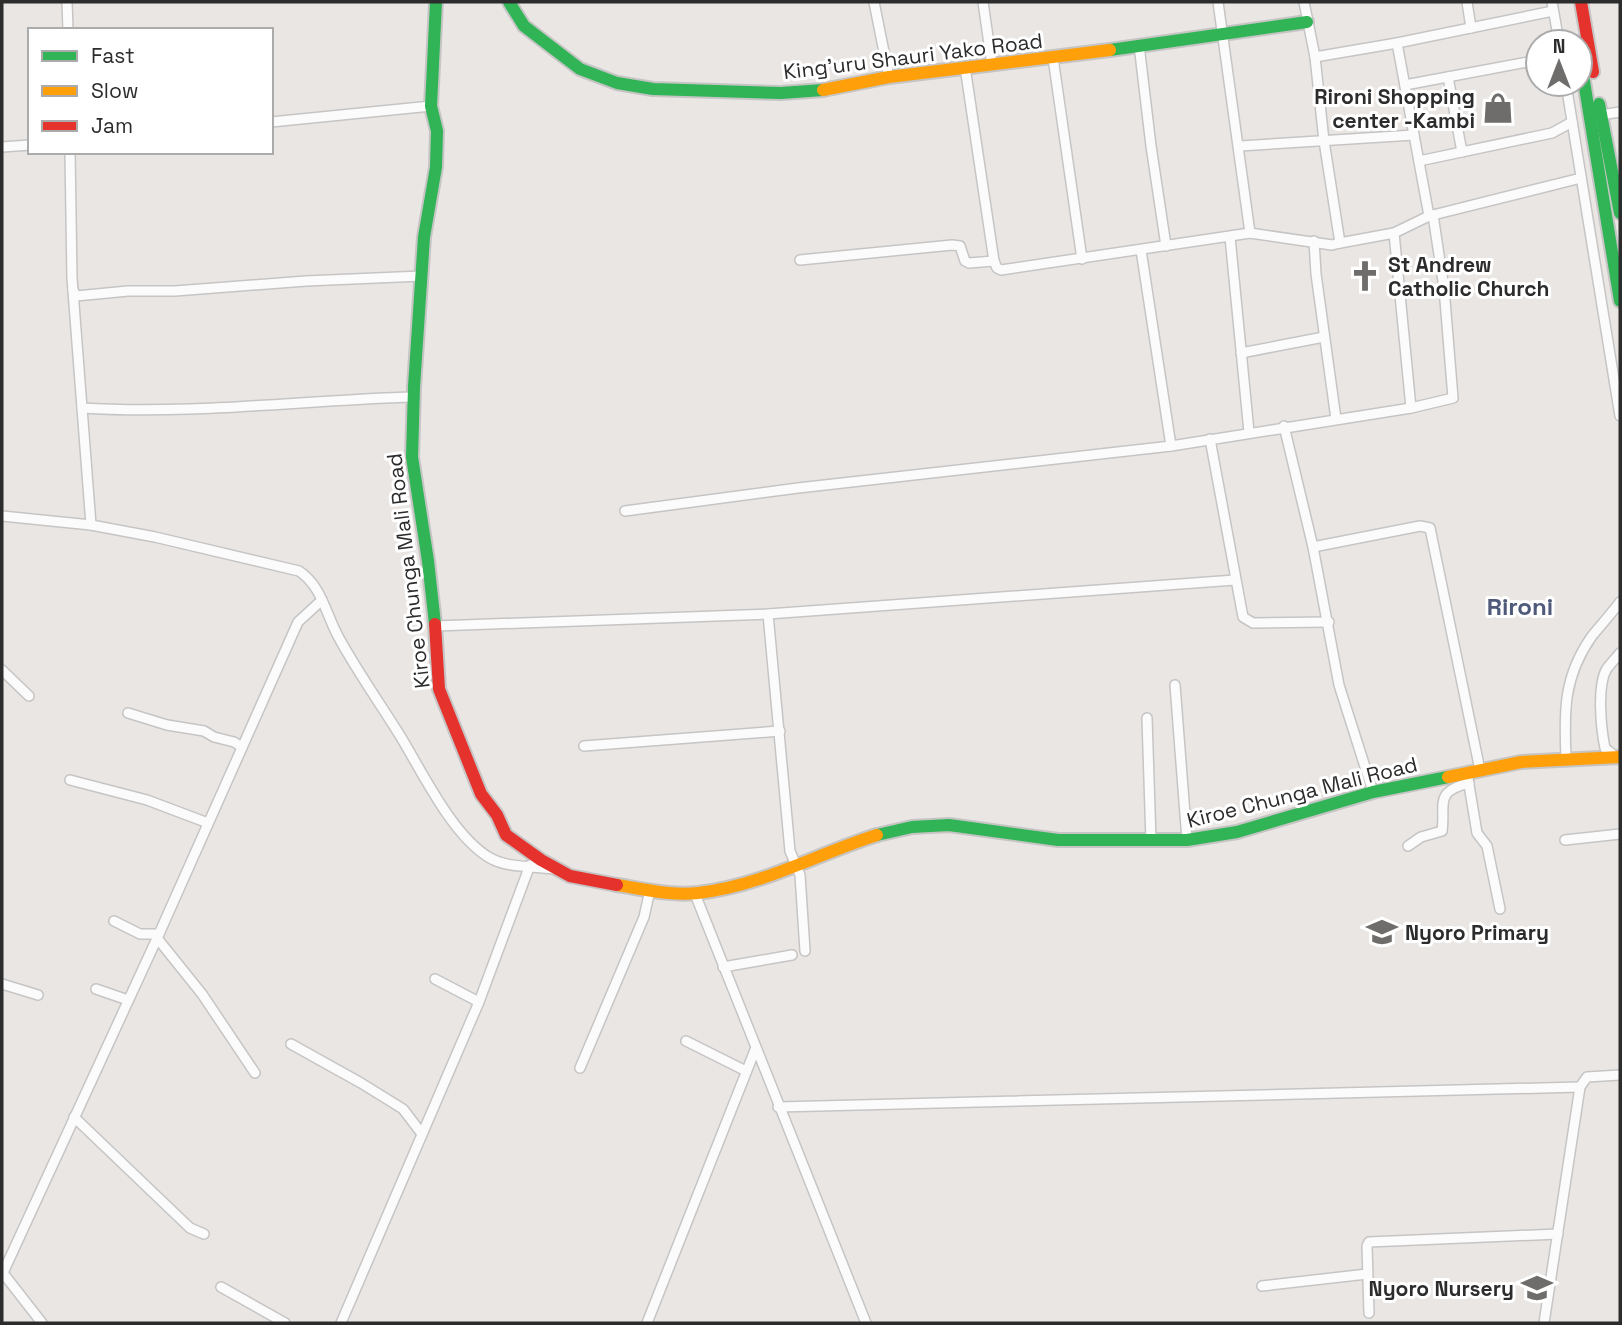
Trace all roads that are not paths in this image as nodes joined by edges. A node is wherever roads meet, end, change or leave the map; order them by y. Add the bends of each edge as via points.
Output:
1 (67, 2) edge
2 (436, 2) edge
3 (509, 2) edge
4 (874, 2) edge
5 (983, 2) edge
6 (1218, 2) edge
7 (1304, 2) edge
8 (1467, 2) edge
9 (1571, 2) edge
10 (1581, 2) edge
11 (1553, 6) edge
12 (1307, 22) junction
13 (68, 28) edge
14 (1471, 28) junction
15 (1557, 28) edge
16 (1576, 28) edge
17 (1224, 34) junction
18 (1397, 43) junction
19 (1139, 45) junction
20 (1315, 57) junction
21 (1053, 58) junction
22 (1524, 63) edge
23 (992, 65) junction
24 (964, 67) junction
25 (890, 77) junction
26 (1448, 77) junction
27 (1405, 85) junction
28 (1568, 98) edge
29 (1587, 98) edge
30 (432, 106) junction
31 (1620, 112) edge
32 (1600, 115) junction
33 (273, 122) edge
34 (1572, 122) junction
35 (1414, 135) junction
36 (1324, 141) junction
37 (28, 145) edge
38 (1240, 146) junction
39 (2, 147) edge
40 (1462, 152) junction
41 (70, 154) edge
42 (1419, 161) junction
43 (1581, 178) junction
44 (1620, 213) edge
45 (1431, 215) junction
46 (1251, 233) junction
47 (1394, 233) junction
48 (1230, 237) junction
49 (1314, 241) junction
50 (1340, 243) junction
51 (1166, 246) junction
52 (1140, 250) junction
53 (1082, 259) junction
54 (800, 260) dead end
55 (994, 261) junction
56 (422, 276) junction
57 (73, 289) junction
58 (1620, 301) edge
59 (1324, 337) junction
60 (1241, 354) junction
61 (414, 397) junction
62 (82, 408) junction
63 (1411, 408) junction
64 (1620, 416) edge
65 (1336, 419) junction
66 (1284, 426) junction
67 (1249, 432) junction
68 (1210, 439) junction
69 (1171, 446) junction
70 (625, 511) dead end
71 (2, 516) edge
72 (92, 525) junction
73 (1314, 547) junction
74 (1235, 580) junction
75 (322, 600) junction
76 (1620, 602) edge
77 (768, 614) junction
78 (1329, 622) junction
79 (436, 626) junction
80 (1620, 653) edge
81 (2, 670) edge
82 (1174, 685) dead end
83 (29, 696) dead end
84 (128, 713) dead end
85 (1147, 718) dead end
86 (779, 731) junction
87 (584, 746) dead end
88 (242, 747) junction
89 (1618, 757) edge
90 (1566, 758) junction
91 (1472, 775) junction
92 (70, 780) dead end
93 (1373, 792) junction
94 (208, 823) junction
95 (1620, 834) edge
96 (1188, 840) junction
97 (1565, 840) dead end
98 (1151, 841) junction
99 (1408, 846) dead end
100 (530, 865) junction
101 (796, 866) junction
102 (560, 870) junction
103 (650, 890) junction
104 (695, 894) junction
105 (1500, 909) dead end
106 (114, 921) dead end
107 (158, 936) junction
108 (805, 951) dead end
109 (792, 956) dead end
110 (723, 967) junction
111 (435, 979) dead end
112 (2, 984) edge
113 (96, 989) dead end
114 (38, 995) dead end
115 (128, 1000) junction
116 (479, 1002) junction
117 (686, 1041) dead end
118 (291, 1044) dead end
119 (755, 1050) junction
120 (580, 1068) dead end
121 (746, 1071) junction
122 (255, 1073) dead end
123 (1620, 1075) edge
124 (1580, 1087) junction
125 (778, 1107) junction
126 (75, 1117) junction
127 (422, 1134) junction
128 (204, 1234) dead end
129 (1558, 1234) junction
130 (2, 1274) edge
131 (1367, 1274) junction
132 (1262, 1286) dead end
133 (221, 1287) dead end
134 (1369, 1313) dead end
135 (42, 1323) edge
136 (285, 1323) edge
137 (341, 1323) edge
138 (647, 1323) edge
139 (866, 1323) edge
140 (1544, 1323) edge

1 - 13 street
2 - 30 main road, Kiroe Chunga Mali Road
3 - 25 main road, King'uru Shauri Yako Road via 524,26 580,69 617,83 653,89 798,93
4 - 25 street
5 - 23 street
6 - 17 street
7 - 12 street
8 - 14 street
9 - 16 main road
10 - 32 main road
11 - 14 street
11 - 15 street
12 - 17 main road, King'uru Shauri Yako Road
12 - 20 street
14 - 18 street
17 - 19 main road, King'uru Shauri Yako Road
17 - 38 street
18 - 20 street
18 - 27 street
19 - 21 main road, King'uru Shauri Yako Road
19 - 51 street
20 - 36 street
21 - 23 main road, King'uru Shauri Yako Road
21 - 53 street
22 - 26 street
23 - 24 main road, King'uru Shauri Yako Road
24 - 25 main road, King'uru Shauri Yako Road
24 - 55 street
26 - 27 street
26 - 40 street
27 - 35 street
28 - 34 street
29 - 58 main road
30 - 33 street
30 - 56 main road, Kiroe Chunga Mali Road via 436,167
31 - 32 street
32 - 44 main road
34 - 40 street via 1552,133
34 - 43 street
35 - 36 street
35 - 42 street
36 - 38 street
36 - 50 street
37 - 39 street
38 - 46 street
40 - 42 street
41 - 57 street
42 - 45 street
43 - 45 street
43 - 64 street
45 - 47 street
45 - 63 street via 1444,288 1453,398
46 - 48 street
46 - 49 street
47 - 50 street
47 - 63 street
48 - 51 street
48 - 60 street
49 - 50 street
49 - 59 street
51 - 52 street
52 - 53 street
52 - 69 street
53 - 55 street via 1001,270
54 - 55 street via 952,245 960,246 969,263
56 - 57 street via 83,296 76,296
56 - 61 main road, Kiroe Chunga Mali Road
57 - 62 street
59 - 60 street
59 - 65 street
60 - 67 street
61 - 62 street via 232,407
61 - 79 main road, Kiroe Chunga Mali Road via 412,457
62 - 72 street
63 - 65 street
65 - 66 street
66 - 67 street
66 - 73 street
67 - 68 street
68 - 69 street
68 - 74 street
69 - 70 street
71 - 72 street
72 - 75 street via 299,571 318,588
73 - 78 street
73 - 91 street via 1420,526 1430,528
74 - 77 street
74 - 78 street via 1240,610 1247,621
75 - 88 street via 298,622
75 - 100 street via 342,643 438,802 468,841 492,859
76 - 90 street via 1592,637 1570,682 1564,707
77 - 79 street
77 - 86 street
78 - 93 street via 1339,685
79 - 102 main road, Kiroe Chunga Mali Road via 439,690 481,794 506,835
80 - 89 street via 1606,670 1601,705 1605,748
81 - 83 street
82 - 96 street
84 - 88 street via 204,731
85 - 98 street
86 - 87 street
86 - 101 street via 790,851
88 - 94 street
89 - 90 main road, Kiroe Chunga Mali Road
90 - 91 main road, Kiroe Chunga Mali Road via 1521,762
91 - 93 main road, Kiroe Chunga Mali Road
91 - 99 street via 1447,794 1442,804 1442,831
91 - 105 street via 1477,833 1487,846
92 - 94 street via 147,800
93 - 96 main road, Kiroe Chunga Mali Road via 1237,832
94 - 107 street
95 - 97 street
96 - 98 main road, Kiroe Chunga Mali Road
98 - 101 main road, Kiroe Chunga Mali Road via 1058,840 969,826 930,825 883,833
100 - 102 street
100 - 116 street
101 - 104 main road, Kiroe Chunga Mali Road via 747,885
101 - 108 street
102 - 103 main road, Kiroe Chunga Mali Road via 590,881
103 - 104 main road, Kiroe Chunga Mali Road
103 - 120 street via 644,917
104 - 110 street
106 - 107 street via 140,934
107 - 115 street
107 - 122 street
109 - 110 street
110 - 119 street
111 - 116 street
112 - 114 street
113 - 115 street
115 - 126 street
116 - 127 street
117 - 121 street
118 - 127 street via 394,1102
119 - 121 street
119 - 125 street
121 - 138 street
123 - 124 street via 1587,1077
124 - 125 street
124 - 129 street
125 - 139 street
126 - 128 street via 190,1228
126 - 130 street
127 - 137 street
129 - 131 street via 1369,1242
129 - 140 street
130 - 135 street
131 - 132 street
131 - 134 street
133 - 136 street

